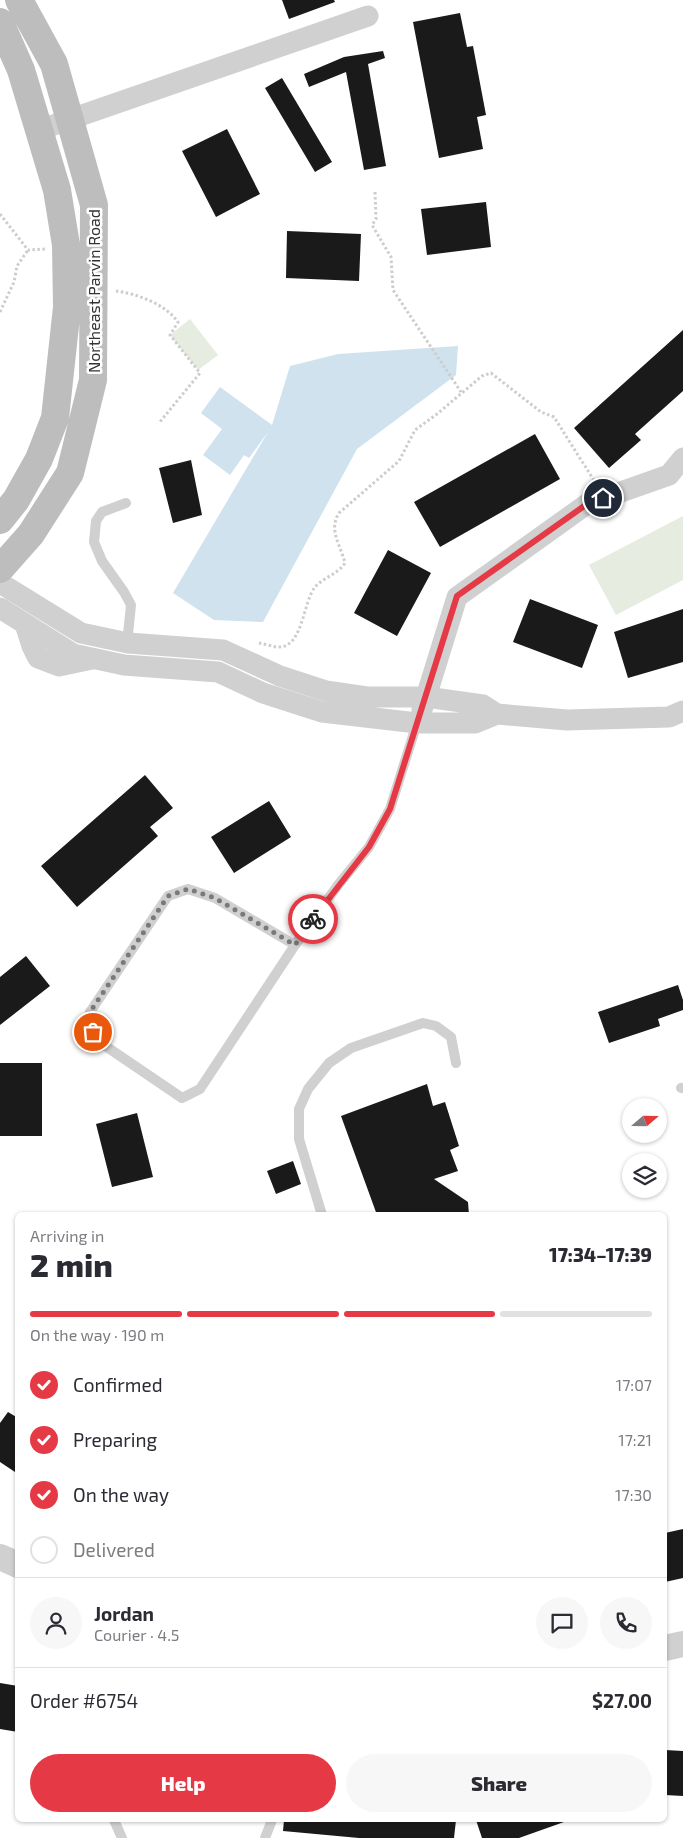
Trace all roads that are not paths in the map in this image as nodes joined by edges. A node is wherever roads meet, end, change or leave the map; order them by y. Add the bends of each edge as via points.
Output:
1 (19, 0) edge
2 (368, 16) dead end
3 (0, 22) edge
4 (71, 119) junction
5 (39, 130) junction
6 (683, 458) edge
7 (126, 503) dead end
8 (0, 520) edge
9 (0, 570) edge
10 (0, 583) edge
11 (0, 608) edge
12 (46, 612) junction
13 (30, 627) junction
14 (128, 643) junction
15 (124, 665) junction
16 (426, 696) junction
17 (683, 711) edge
18 (497, 714) junction
19 (417, 723) junction
20 (295, 945) junction
21 (456, 1063) dead end
22 (321, 1212) edge
23 (0, 1557) edge
24 (15, 1564) edge
25 (683, 1644) edge
26 (667, 1648) edge
27 (115, 1822) edge
28 (271, 1822) edge
29 (122, 1838) edge
30 (265, 1838) edge

1 - 4 main road, Northeast Parvin Road via 54,64
2 - 4 street
3 - 5 main road, Northeast Parvin Road via 20,70
4 - 5 street
4 - 9 main road, Northeast Parvin Road via 94,205 93,380 70,473 32,534
5 - 8 main road, Northeast Parvin Road via 57,190 66,245 67,307 54,418 39,460 16,500
6 - 16 street via 668,475 587,504 457,596
7 - 14 lane via 102,512 96,521 94,542 102,561 131,605
10 - 12 street
11 - 13 street
12 - 13 street
12 - 14 street via 81,633
13 - 15 street via 32,646 43,661 59,666 94,658
14 - 15 lane
14 - 16 street via 223,650 280,676 326,690 367,697
15 - 19 street via 218,672 263,693 322,712
16 - 18 street via 483,705
16 - 19 street
17 - 18 street via 669,717 567,720
18 - 19 street via 475,722
19 - 20 lane via 390,809 369,847
20 - 20 lane via 200,1089 182,1098 98,1042 88,1022 90,1012 168,896 188,889 215,898
21 - 22 lane via 451,1038 436,1026 423,1023 351,1048 329,1063 308,1089 299,1109 299,1140
23 - 24 street
25 - 26 street
27 - 29 lane
28 - 30 lane

